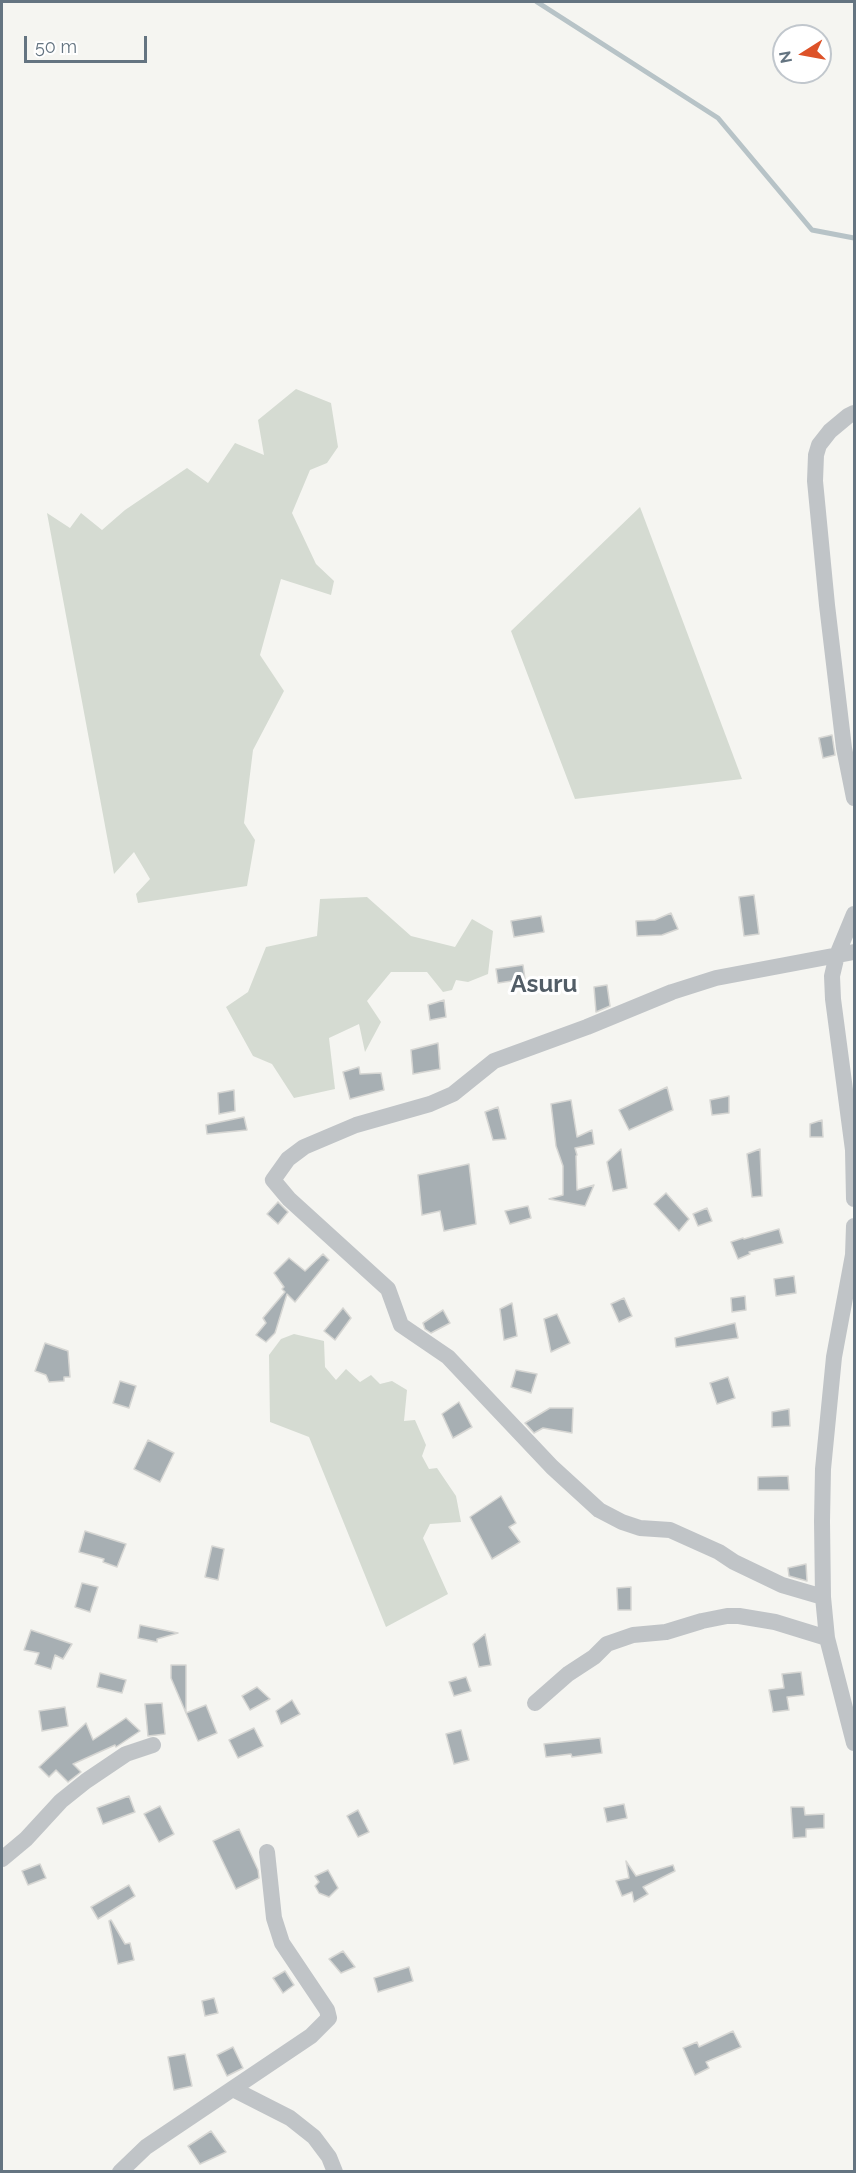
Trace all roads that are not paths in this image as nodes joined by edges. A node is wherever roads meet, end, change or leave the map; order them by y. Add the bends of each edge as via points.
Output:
1 (855, 413) edge
2 (855, 798) edge
3 (855, 914) edge
4 (855, 952) edge
5 (837, 955) junction
6 (855, 1199) edge
7 (855, 1226) edge
8 (854, 1255) edge
9 (823, 1597) junction
10 (827, 1638) junction
11 (535, 1703) dead end
12 (855, 1743) edge
13 (153, 1745) dead end
14 (267, 1852) dead end
15 (2, 1859) edge
16 (233, 2089) junction
17 (120, 2172) edge
18 (336, 2172) edge

1 - 2 street via 830,431 819,445 815,481 844,748
3 - 5 street
4 - 5 street
5 - 6 street via 832,976 833,999 853,1150
5 - 9 street via 716,978 494,1062 453,1094 356,1125 304,1147 288,1159 273,1180 388,1288 401,1324 448,1357 598,1510 640,1528 670,1530 782,1585
7 - 8 street
8 - 9 street via 834,1356 823,1469
9 - 10 street
10 - 11 street via 739,1616 633,1635 607,1644
10 - 12 street
13 - 15 street via 126,1754 86,1781 60,1801
14 - 16 street via 274,1918 282,1943 329,2016 312,2036
16 - 17 street via 146,2147
16 - 18 street via 290,2118 314,2137

